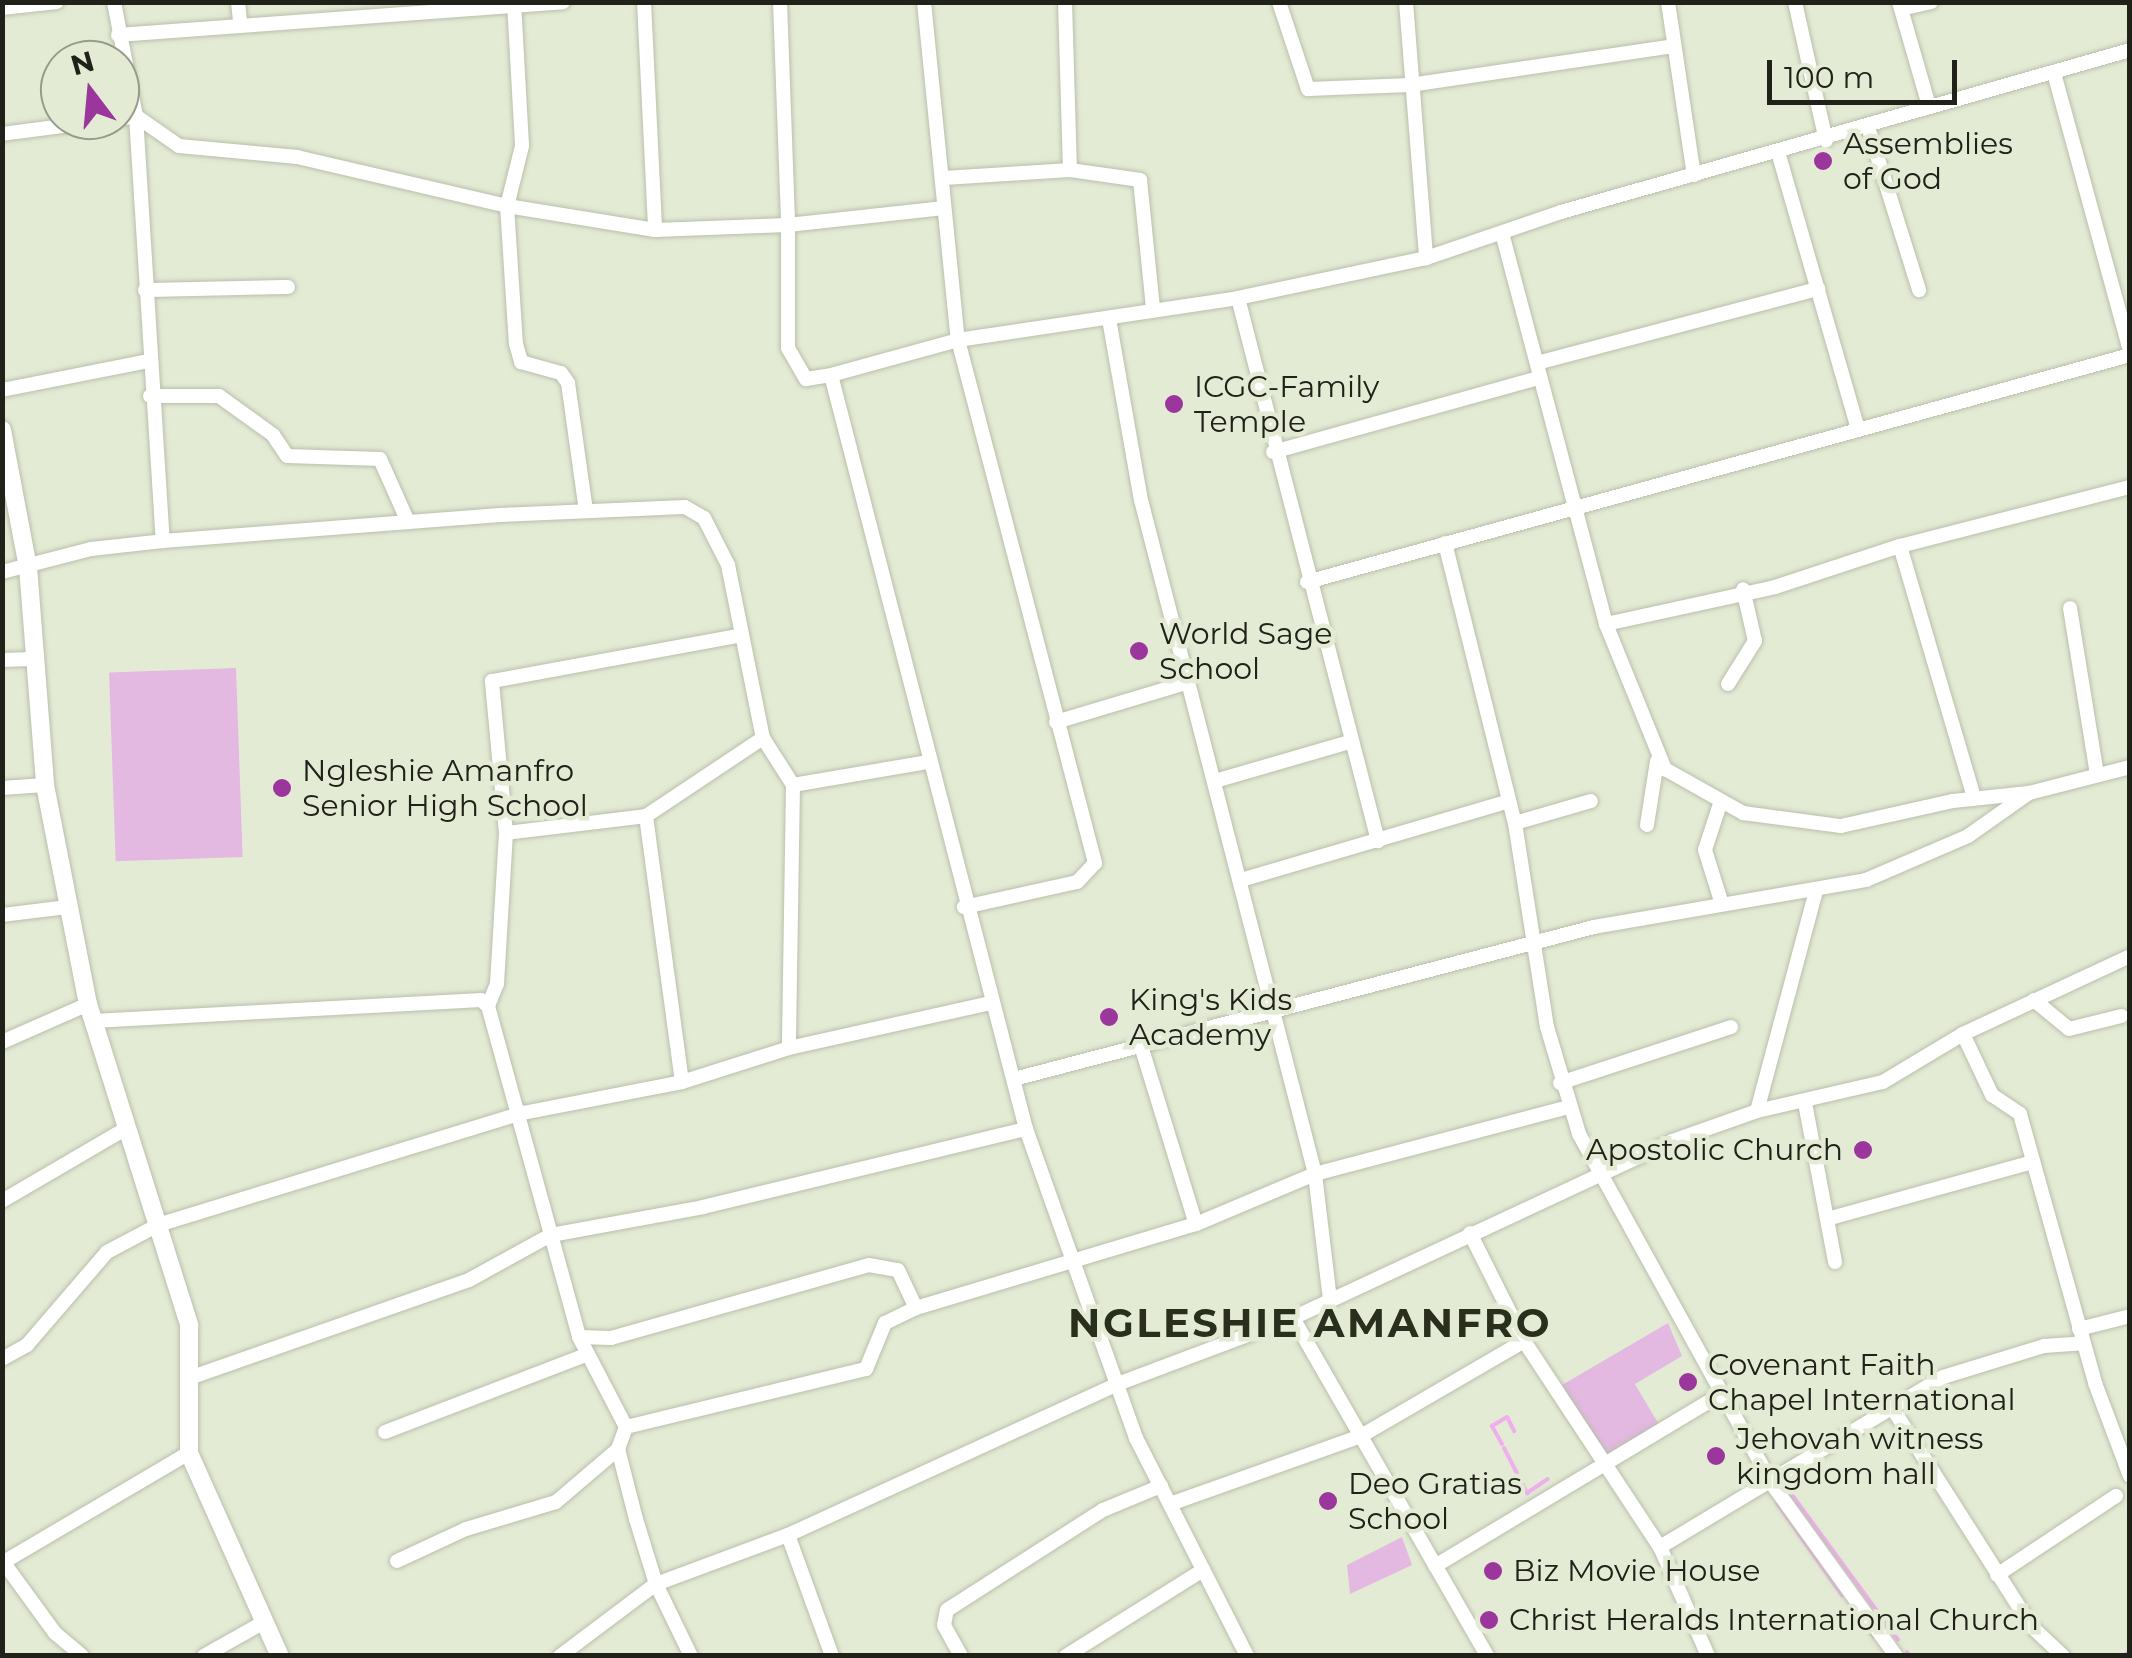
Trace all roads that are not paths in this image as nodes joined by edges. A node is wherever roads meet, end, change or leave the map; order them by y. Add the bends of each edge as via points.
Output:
1 (57, 2) edge
2 (114, 2) edge
3 (238, 2) edge
4 (563, 2) edge
5 (644, 2) edge
6 (780, 2) edge
7 (924, 2) edge
8 (1065, 2) edge
9 (1279, 2) edge
10 (1406, 2) edge
11 (1668, 2) edge
12 (1795, 2) edge
13 (1930, 2) edge
14 (514, 4) edge
15 (1900, 6) edge
16 (2, 8) edge
17 (401, 10) edge
18 (240, 22) junction
19 (118, 34) junction
20 (119, 40) edge
21 (1672, 46) junction
22 (2130, 50) edge
23 (2054, 73) junction
24 (1410, 85) junction
25 (1929, 106) junction
26 (140, 125) edge
27 (1868, 127) junction
28 (40, 129) edge
29 (2, 134) edge
30 (130, 140) edge
31 (1826, 141) junction
32 (1778, 152) junction
33 (1070, 170) junction
34 (1694, 175) junction
35 (944, 178) junction
36 (507, 206) junction
37 (944, 208) junction
38 (788, 225) junction
39 (656, 230) junction
40 (1502, 233) junction
41 (1426, 258) junction
42 (288, 287) dead end
43 (1818, 289) junction
44 (145, 290) junction
45 (1918, 290) dead end
46 (1238, 298) junction
47 (1153, 309) junction
48 (1109, 318) junction
49 (958, 340) junction
50 (2130, 352) edge
51 (149, 362) junction
52 (1538, 370) junction
53 (832, 376) junction
54 (2, 390) edge
55 (150, 396) junction
56 (1858, 429) junction
57 (2, 430) edge
58 (1273, 452) junction
59 (2130, 488) edge
60 (1575, 507) junction
61 (586, 511) junction
62 (408, 522) junction
63 (163, 541) junction
64 (1445, 544) junction
65 (1900, 546) junction
66 (28, 567) junction
67 (2, 572) edge
68 (1306, 582) junction
69 (1743, 590) junction
70 (2070, 608) dead end
71 (1606, 624) junction
72 (742, 635) junction
73 (32, 658) junction
74 (2, 660) edge
75 (1186, 683) junction
76 (1728, 684) dead end
77 (1056, 722) junction
78 (762, 738) junction
79 (1349, 742) junction
80 (1657, 761) junction
81 (927, 762) junction
82 (2130, 767) edge
83 (2098, 774) junction
84 (1216, 781) junction
85 (45, 785) junction
86 (793, 785) junction
87 (2, 788) edge
88 (2029, 793) junction
89 (1974, 798) junction
90 (1509, 801) junction
91 (1591, 801) dead end
92 (1720, 804) junction
93 (646, 816) junction
94 (1515, 823) junction
95 (1647, 825) dead end
96 (506, 833) junction
97 (1378, 841) junction
98 (1241, 880) junction
99 (1816, 891) junction
100 (1721, 901) junction
101 (68, 907) junction
102 (964, 907) junction
103 (2, 914) edge
104 (1536, 942) junction
105 (2130, 956) edge
106 (2034, 1000) junction
107 (991, 1003) junction
108 (488, 1006) junction
109 (90, 1012) junction
110 (1274, 1016) junction
111 (2121, 1016) dead end
112 (1730, 1028) dead end
113 (1963, 1034) junction
114 (2, 1042) edge
115 (789, 1048) junction
116 (1142, 1049) junction
117 (1014, 1079) junction
118 (682, 1082) junction
119 (1560, 1083) junction
120 (1805, 1103) junction
121 (1568, 1107) junction
122 (1757, 1111) junction
123 (523, 1113) junction
124 (127, 1128) junction
125 (1026, 1128) junction
126 (2033, 1162) junction
127 (1315, 1174) junction
128 (1596, 1175) junction
129 (2, 1201) edge
130 (1827, 1219) junction
131 (1196, 1224) junction
132 (158, 1225) junction
133 (1470, 1234) junction
134 (551, 1235) junction
135 (1835, 1262) dead end
136 (1072, 1264) junction
137 (1330, 1300) junction
138 (916, 1308) junction
139 (2130, 1316) edge
140 (1293, 1318) junction
141 (2080, 1336) junction
142 (579, 1337) junction
143 (1524, 1342) junction
144 (586, 1355) junction
145 (2, 1359) edge
146 (192, 1377) junction
147 (1120, 1382) junction
148 (1721, 1394) junction
149 (1892, 1406) junction
150 (626, 1427) junction
151 (385, 1432) dead end
152 (1361, 1436) junction
153 (618, 1449) junction
154 (189, 1452) junction
155 (1603, 1468) junction
156 (2130, 1476) edge
157 (1772, 1484) junction
158 (1160, 1486) junction
159 (2116, 1496) dead end
160 (1170, 1504) junction
161 (788, 1535) junction
162 (1660, 1547) junction
163 (397, 1562) dead end
164 (3, 1563) edge
165 (1436, 1566) junction
166 (1203, 1570) junction
167 (1996, 1574) junction
168 (656, 1584) junction
169 (264, 1622) junction
170 (82, 1656) edge
171 (204, 1656) edge
172 (280, 1656) edge
173 (560, 1656) edge
174 (691, 1656) edge
175 (832, 1656) edge
176 (961, 1656) edge
177 (1066, 1656) edge
178 (1247, 1656) edge
179 (1487, 1656) edge
180 (1708, 1656) edge
181 (1896, 1656) edge
182 (2062, 1656) edge

1 - 16 street
2 - 19 street
3 - 18 street
4 - 14 street
5 - 39 street
6 - 38 street
7 - 35 street
8 - 33 street
9 - 24 street via 1308,89
10 - 24 street
11 - 21 street
12 - 31 street
13 - 15 street
14 - 17 street
14 - 36 street via 522,146
15 - 25 street
17 - 18 street
18 - 19 street
19 - 20 street
21 - 24 street
21 - 34 street
22 - 23 street
23 - 25 street
23 - 50 street
24 - 41 street
25 - 27 street
26 - 36 street via 179,146 297,157
27 - 31 street
27 - 45 street
28 - 29 street
30 - 44 street
31 - 32 street
32 - 34 street
32 - 43 street
33 - 35 street
33 - 47 street via 1140,180
34 - 40 street
35 - 37 street
36 - 39 street
36 - 61 street via 520,362 561,374 568,383
37 - 38 street
37 - 49 street
38 - 39 street
38 - 53 street via 788,348 806,378
40 - 41 street
40 - 52 street
41 - 46 street
42 - 44 street
43 - 52 street
43 - 56 street
44 - 51 street
46 - 47 street
46 - 58 street
47 - 48 street
48 - 49 street
48 - 75 street via 1141,500
49 - 53 street
49 - 77 street
50 - 56 street
51 - 54 street
51 - 55 street
52 - 58 street
52 - 60 street
53 - 81 street
55 - 62 street via 219,396 273,435 288,456 380,459
55 - 63 street
56 - 60 street
57 - 66 street
58 - 68 street
59 - 65 street
60 - 64 street
60 - 71 street
61 - 62 street
61 - 72 street via 684,508 704,518 728,564
62 - 63 street
63 - 66 street via 91,549
64 - 68 street
64 - 90 street
65 - 69 street via 1775,587
65 - 89 street
66 - 67 street
66 - 73 street
68 - 79 street
69 - 71 street
69 - 76 street via 1755,641
70 - 83 street
71 - 80 street
72 - 78 street
72 - 96 street via 492,682
73 - 74 street
73 - 85 street
75 - 77 street
75 - 84 street
77 - 102 street via 1095,863 1077,882
78 - 86 street
78 - 93 street
79 - 84 street
79 - 97 street
80 - 92 street
80 - 95 street
81 - 86 street
81 - 102 street
82 - 83 street
83 - 88 street
84 - 98 street
85 - 87 street
85 - 101 street
86 - 115 street
88 - 89 street
88 - 99 street via 1968,836 1866,880
89 - 92 street via 1841,826 1766,818
90 - 94 street
90 - 97 street
91 - 94 street
92 - 100 street via 1705,850
93 - 96 street
93 - 118 street
94 - 104 street
96 - 108 street via 497,984
97 - 98 street
98 - 110 street
99 - 100 street
99 - 122 street
100 - 104 street
101 - 103 street
101 - 109 street
102 - 107 street
104 - 110 street
104 - 119 street
105 - 106 street
106 - 111 street via 2069,1028
106 - 113 street
107 - 115 street
107 - 117 street
108 - 109 street via 481,1000
108 - 123 street
109 - 114 street
109 - 124 street
110 - 116 street
110 - 127 street
112 - 119 street
113 - 120 street via 1883,1082
113 - 126 street via 1992,1095 2020,1114
115 - 118 street
116 - 117 street
116 - 131 street
117 - 125 street
118 - 123 street
119 - 121 street
120 - 122 street
120 - 130 street
121 - 127 street
121 - 128 street
122 - 128 street
123 - 132 street
123 - 134 street
124 - 129 street
124 - 132 street
125 - 134 street via 703,1207
125 - 136 street
126 - 130 street
126 - 141 street
127 - 131 street
127 - 137 street
128 - 133 street
128 - 148 street
130 - 135 street
131 - 136 street
132 - 145 street via 107,1252 28,1345
132 - 146 street via 189,1326
133 - 137 street
133 - 143 street
134 - 142 street
134 - 146 street via 469,1280
136 - 138 street
136 - 147 street
137 - 140 street
138 - 142 street via 898,1270 884,1264 611,1338
138 - 150 street via 885,1323 866,1370
139 - 141 street
140 - 147 street
140 - 152 street
141 - 149 street via 1990,1360
141 - 156 street
142 - 144 street
143 - 152 street
143 - 155 street
144 - 150 street
144 - 151 street
146 - 154 street
147 - 158 street via 1136,1438
147 - 161 street
148 - 155 street
148 - 157 street
149 - 157 street
149 - 167 street
150 - 153 street
152 - 160 street
152 - 165 street
153 - 163 street via 556,1502 466,1529
153 - 168 street
154 - 164 street
154 - 169 street
155 - 162 street
155 - 165 street
157 - 162 street
157 - 181 street
158 - 160 street
158 - 176 street via 1103,1510 946,1610 944,1625
159 - 167 street
160 - 166 street
161 - 168 street
161 - 175 street
162 - 180 street
164 - 170 street via 55,1633
165 - 179 street
166 - 177 street
166 - 178 street
167 - 182 street via 2030,1626
168 - 173 street
168 - 174 street
169 - 171 street
169 - 172 street

